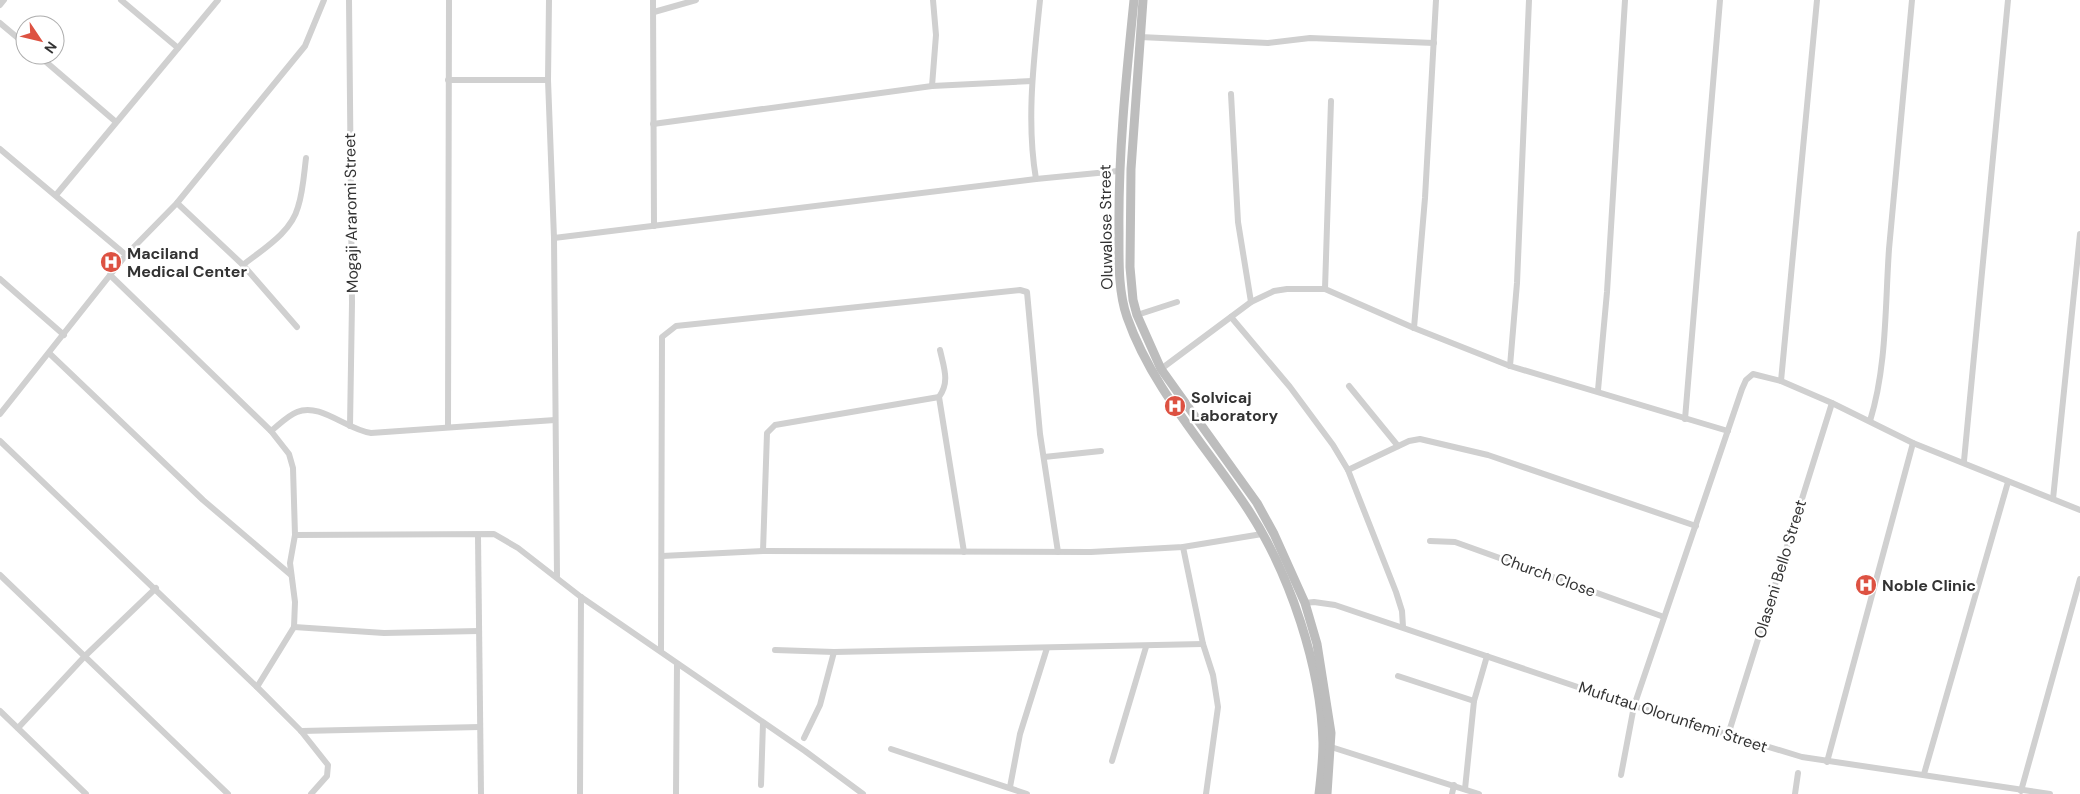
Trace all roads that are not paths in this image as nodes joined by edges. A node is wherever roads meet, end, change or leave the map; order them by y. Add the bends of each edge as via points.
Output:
1 (4, 0) edge
2 (121, 0) edge
3 (218, 0) edge
4 (324, 0) edge
5 (349, 0) edge
6 (449, 0) edge
7 (549, 0) edge
8 (653, 0) edge
9 (696, 0) edge
10 (933, 0) edge
11 (1040, 0) edge
12 (1436, 0) edge
13 (1529, 0) edge
14 (1625, 0) edge
15 (1720, 0) edge
16 (1817, 0) edge
17 (1912, 0) edge
18 (2008, 0) edge
19 (1133, 3) edge
20 (1143, 4) edge
21 (0, 5) edge
22 (654, 12) junction
23 (0, 22) edge
24 (15, 35) edge
25 (1140, 37) junction
26 (1434, 43) junction
27 (178, 48) junction
28 (50, 65) edge
29 (448, 80) junction
30 (548, 80) junction
31 (1032, 81) junction
32 (932, 86) junction
33 (1231, 94) dead end
34 (1331, 101) dead end
35 (116, 122) junction
36 (653, 124) junction
37 (0, 149) edge
38 (306, 158) dead end
39 (1118, 171) junction
40 (1036, 179) junction
41 (56, 195) junction
42 (177, 203) junction
43 (654, 226) junction
44 (2080, 234) edge
45 (554, 238) junction
46 (126, 255) junction
47 (243, 265) junction
48 (110, 275) junction
49 (0, 279) edge
50 (1325, 289) junction
51 (1176, 302) dead end
52 (1251, 302) junction
53 (1137, 316) junction
54 (1231, 317) junction
55 (296, 327) dead end
56 (1414, 328) junction
57 (64, 335) junction
58 (940, 350) dead end
59 (50, 353) junction
60 (1510, 366) junction
61 (1161, 369) junction
62 (1781, 381) junction
63 (1350, 386) dead end
64 (1598, 390) junction
65 (938, 397) junction
66 (1832, 403) junction
67 (2, 406) edge
68 (0, 414) edge
69 (1685, 419) junction
70 (555, 420) junction
71 (1870, 421) junction
72 (350, 426) junction
73 (448, 427) junction
74 (271, 431) junction
75 (1728, 431) junction
76 (0, 441) edge
77 (1913, 443) junction
78 (1398, 446) junction
79 (1101, 451) dead end
80 (1044, 457) junction
81 (1964, 462) junction
82 (1348, 470) junction
83 (2008, 482) junction
84 (2053, 500) junction
85 (2080, 510) edge
86 (1696, 526) junction
87 (1262, 534) junction
88 (295, 536) junction
89 (478, 536) junction
90 (1430, 541) dead end
91 (1183, 547) junction
92 (763, 551) junction
93 (964, 552) junction
94 (1058, 552) junction
95 (662, 556) junction
96 (0, 575) edge
97 (291, 575) junction
98 (557, 576) junction
99 (2080, 579) edge
100 (156, 588) junction
101 (581, 596) junction
102 (1304, 603) junction
103 (1664, 617) junction
104 (1403, 626) junction
105 (294, 627) junction
106 (479, 631) junction
107 (1203, 644) junction
108 (1146, 647) junction
109 (1047, 648) junction
110 (775, 650) dead end
111 (661, 651) junction
112 (834, 652) junction
113 (85, 656) junction
114 (1486, 656) junction
115 (678, 664) junction
116 (1398, 676) dead end
117 (257, 687) junction
118 (1474, 701) junction
119 (1634, 706) junction
120 (0, 711) edge
121 (763, 723) junction
122 (480, 727) junction
123 (18, 728) junction
124 (301, 731) junction
125 (1728, 735) junction
126 (804, 738) dead end
127 (1331, 747) junction
128 (891, 749) dead end
129 (1112, 761) dead end
130 (1827, 762) junction
131 (1798, 773) dead end
132 (1924, 774) junction
133 (1621, 775) dead end
134 (761, 785) dead end
135 (1454, 785) junction
136 (1010, 787) junction
137 (1465, 789) junction
138 (2021, 790) junction
139 (86, 794) edge
140 (228, 794) edge
141 (311, 794) edge
142 (481, 794) edge
143 (580, 794) edge
144 (676, 794) edge
145 (863, 794) edge
146 (1026, 794) edge
147 (1206, 794) edge
148 (1320, 794) edge
149 (1327, 794) edge
150 (1452, 794) edge
151 (1479, 794) edge
152 (1794, 794) edge
153 (2050, 794) edge

1 - 21 street
2 - 27 street
3 - 27 street
4 - 42 street via 306,46
5 - 72 street, Mogaji Araromi Street
6 - 29 street
7 - 30 street
8 - 22 street
9 - 22 street
10 - 32 street via 936,35
11 - 31 street
12 - 26 street
13 - 60 street
14 - 64 street
15 - 69 street
16 - 62 street
17 - 71 street via 1883,341
18 - 81 street
19 - 20 street
19 - 39 street, Oluwalose Street
20 - 25 street, Oluwalose Street
22 - 36 street
23 - 24 street
25 - 26 street via 1268,44 1310,38
25 - 53 street, Oluwalose Street via 1130,169 1130,267 1132,300
26 - 56 street
27 - 35 street
28 - 35 street
29 - 30 street
29 - 73 street
30 - 45 street
31 - 32 street
31 - 40 street via 1032,150
32 - 36 street
33 - 52 street via 1238,222
34 - 50 street
35 - 41 street
36 - 43 street
37 - 41 street
38 - 47 street via 298,208 292,220 284,231
39 - 40 street
39 - 87 street, Oluwalose Street via 1119,268 1128,318 1153,372
40 - 43 street
41 - 46 street
42 - 46 street
42 - 47 street
43 - 45 street
44 - 84 street
45 - 70 street
46 - 48 street
47 - 55 street
48 - 57 street
48 - 74 street
49 - 57 street
50 - 52 street via 1274,291
50 - 56 street
51 - 53 street
52 - 54 street
53 - 61 street, Oluwalose Street
54 - 61 street
54 - 82 street via 1290,387
56 - 60 street
57 - 59 street
58 - 65 street via 945,388
59 - 67 street
59 - 97 street via 203,500
60 - 64 street
61 - 102 street, Oluwalose Street via 1257,503
62 - 66 street
62 - 75 street via 1753,374 1746,380
63 - 78 street
64 - 69 street
65 - 92 street via 769,428
65 - 93 street
66 - 71 street
66 - 125 street, Olaseni Bello Street
67 - 68 street
69 - 75 street
70 - 73 street
70 - 98 street
71 - 77 street
72 - 73 street via 370,433
72 - 74 street via 309,409 296,412
74 - 88 street via 289,454 293,468
75 - 86 street
76 - 100 street
77 - 81 street
77 - 130 street
78 - 82 street
78 - 86 street via 1414,439 1488,455
79 - 80 street
80 - 94 street
80 - 95 street via 1027,292 1024,290 676,326 662,337
81 - 83 street
82 - 104 street via 1396,592
83 - 84 street
83 - 132 street
84 - 85 street
86 - 103 street
87 - 91 street
87 - 148 street, Oluwalose Street via 1295,604 1312,668 1322,732
88 - 89 street
88 - 97 street
89 - 98 street via 494,534
89 - 106 street
90 - 103 street, Church Close via 1456,542
91 - 94 street
91 - 107 street
92 - 93 street
92 - 95 street
93 - 94 street
95 - 111 street
96 - 113 street
97 - 105 street
98 - 101 street
99 - 138 street
100 - 113 street
100 - 117 street
101 - 111 street
101 - 143 street
102 - 104 street, Mufutau Olorunfemi Street via 1335,605
102 - 127 street, Oluwalose Street via 1317,644
103 - 119 street
104 - 114 street, Mufutau Olorunfemi Street
105 - 106 street via 384,633
105 - 117 street
106 - 122 street
107 - 108 street
107 - 147 street via 1213,675 1218,707
108 - 109 street
108 - 129 street
109 - 112 street
109 - 136 street via 1020,734
110 - 112 street
111 - 115 street
112 - 126 street via 820,705
113 - 123 street
113 - 140 street
114 - 118 street
114 - 119 street, Mufutau Olorunfemi Street
115 - 121 street
115 - 144 street
116 - 118 street
117 - 124 street
118 - 137 street
119 - 125 street, Mufutau Olorunfemi Street
119 - 133 street
120 - 123 street
121 - 134 street
121 - 145 street
122 - 124 street
122 - 142 street
123 - 139 street
124 - 141 street via 328,765 327,776
125 - 130 street, Mufutau Olorunfemi Street
127 - 135 street
127 - 149 street, Oluwalose Street
128 - 136 street
130 - 132 street, Mufutau Olorunfemi Street
131 - 152 street
132 - 138 street, Mufutau Olorunfemi Street
135 - 137 street
135 - 150 street
136 - 146 street
137 - 151 street
138 - 153 street, Mufutau Olorunfemi Street

